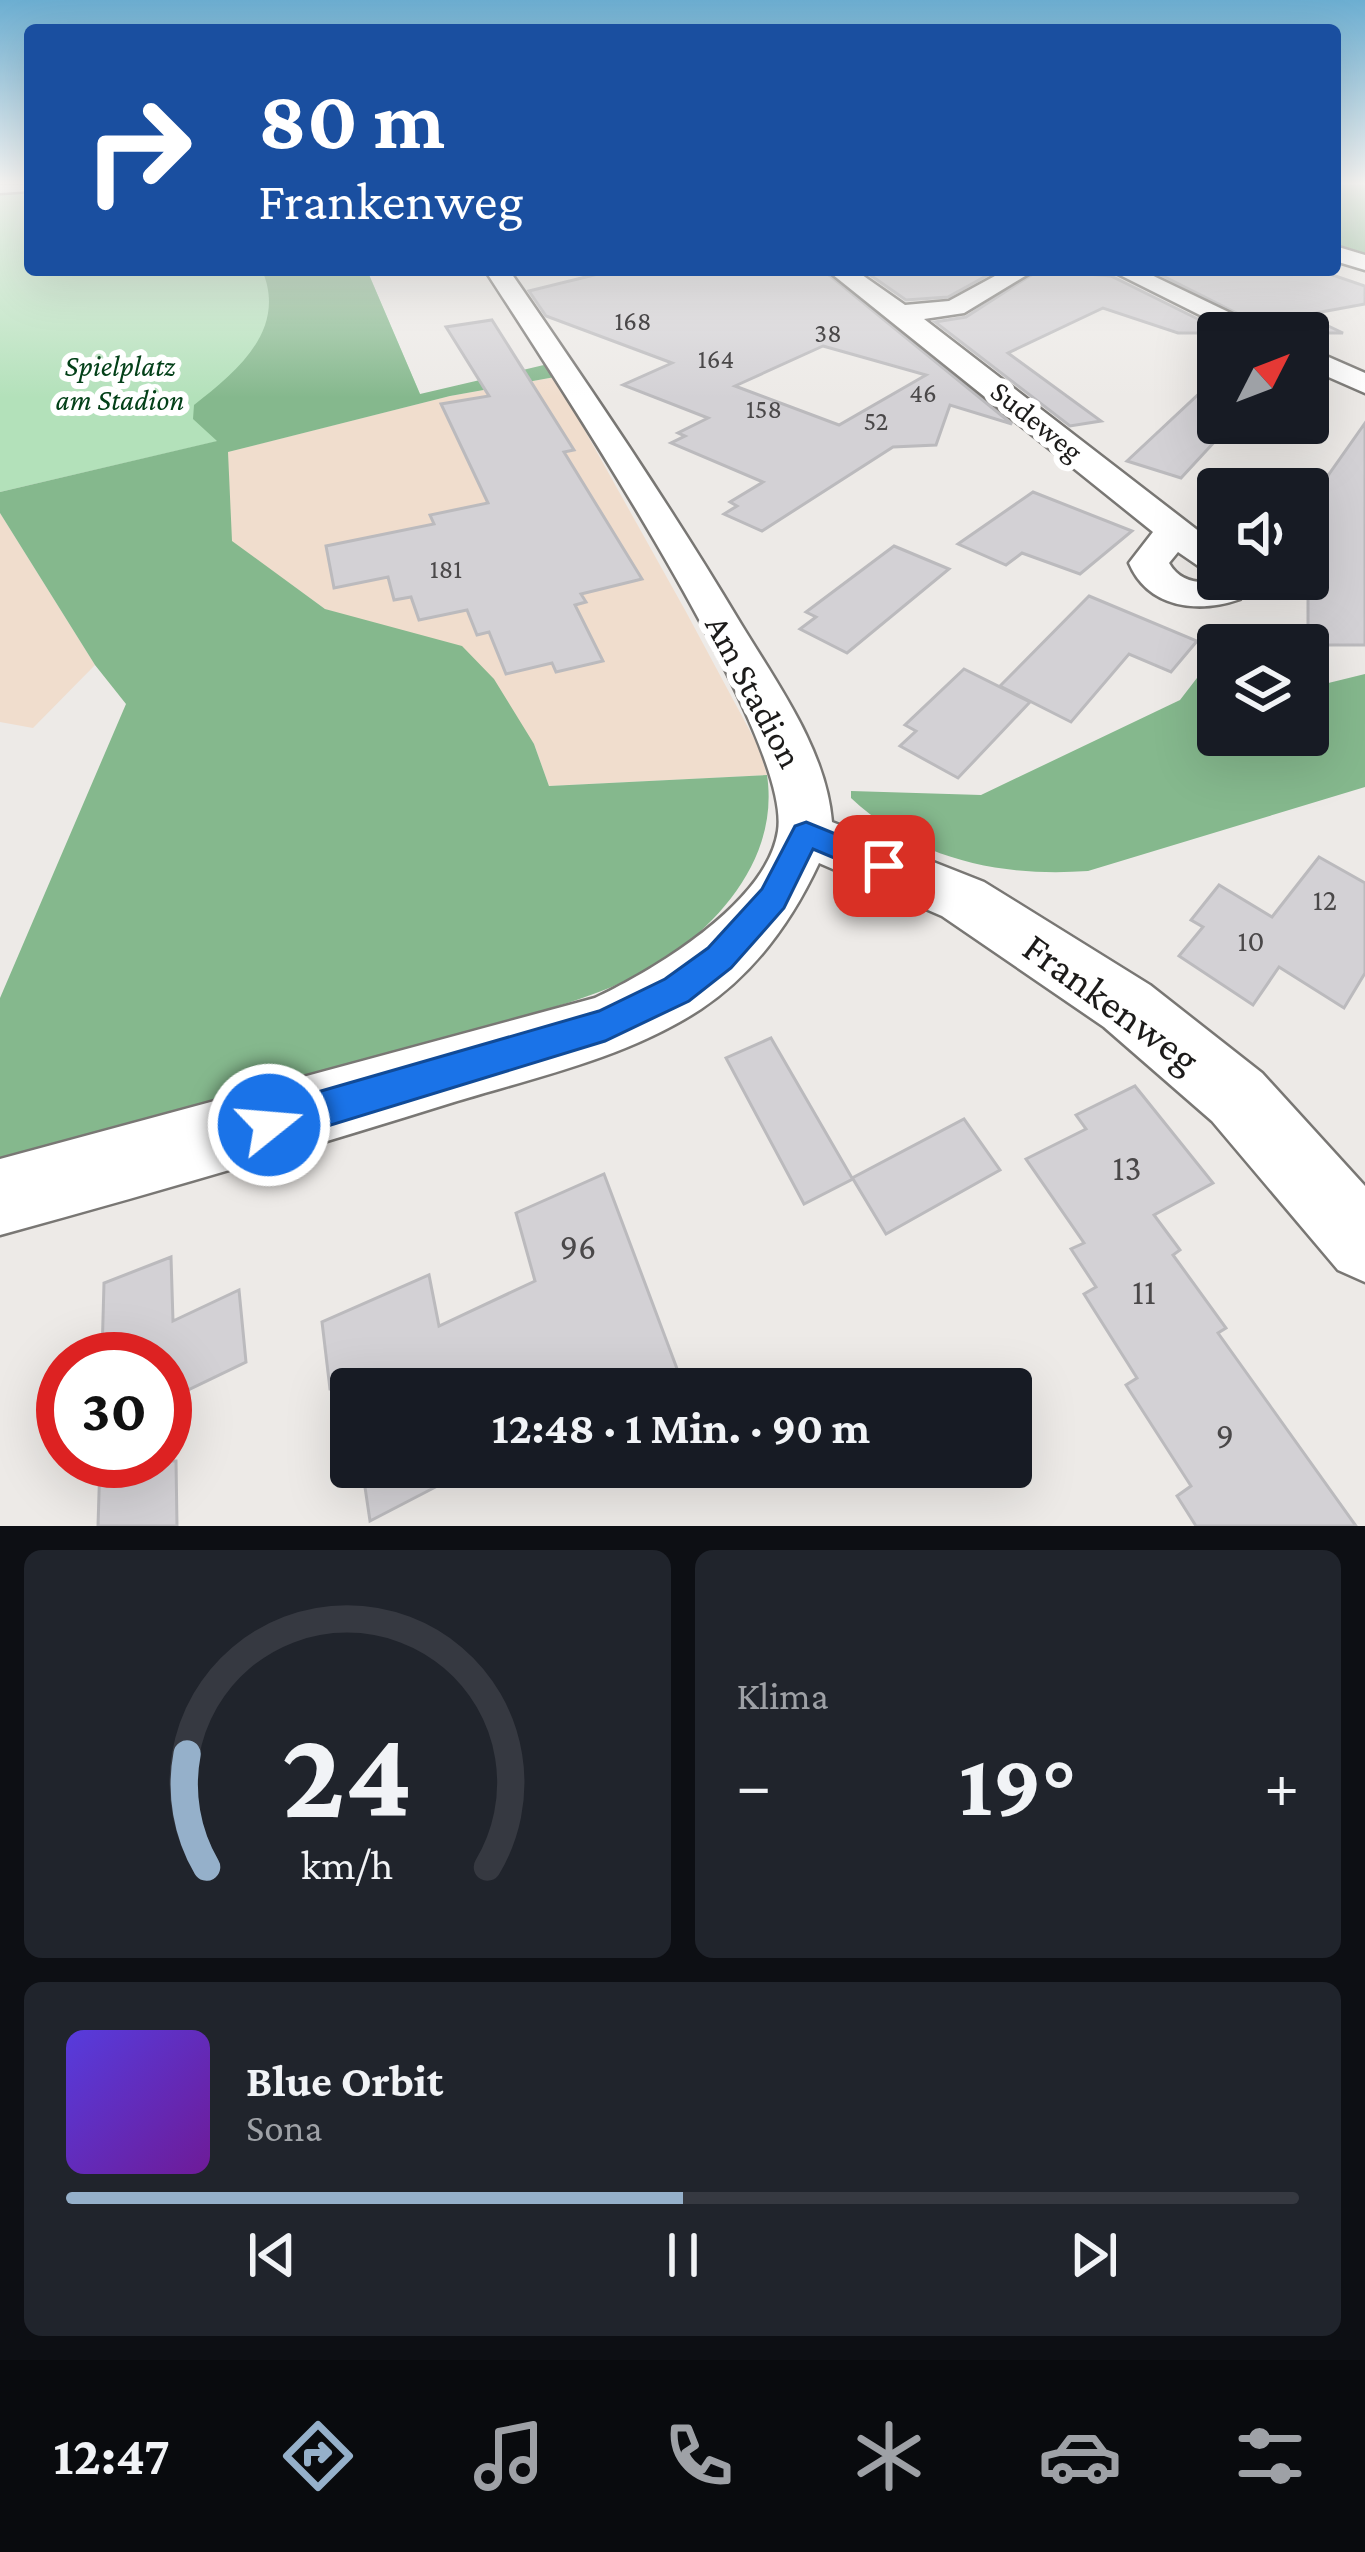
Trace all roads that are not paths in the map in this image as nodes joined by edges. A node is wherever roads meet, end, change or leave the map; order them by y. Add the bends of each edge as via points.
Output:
1 (500, 276) edge
2 (848, 276) edge
3 (1011, 276) edge
4 (1135, 276) edge
5 (1213, 312) edge
6 (901, 313) junction
7 (1329, 367) edge
8 (1365, 384) edge
9 (1174, 531) junction
10 (1197, 549) edge
11 (1197, 594) edge
12 (806, 834) junction
13 (0, 1197) edge
14 (1365, 1243) edge

1 - 12 street, Am Stadion via 638,482 755,685 802,782
2 - 6 street, Sudeweg
3 - 6 street via 955,308
4 - 5 street
6 - 9 street, Sudeweg
7 - 8 street
9 - 10 street, Sudeweg
9 - 11 street via 1149,563 1160,581
12 - 13 street via 773,898 720,958 677,990 605,1025
12 - 14 street, Frankenweg via 963,899 1127,1006 1237,1097

